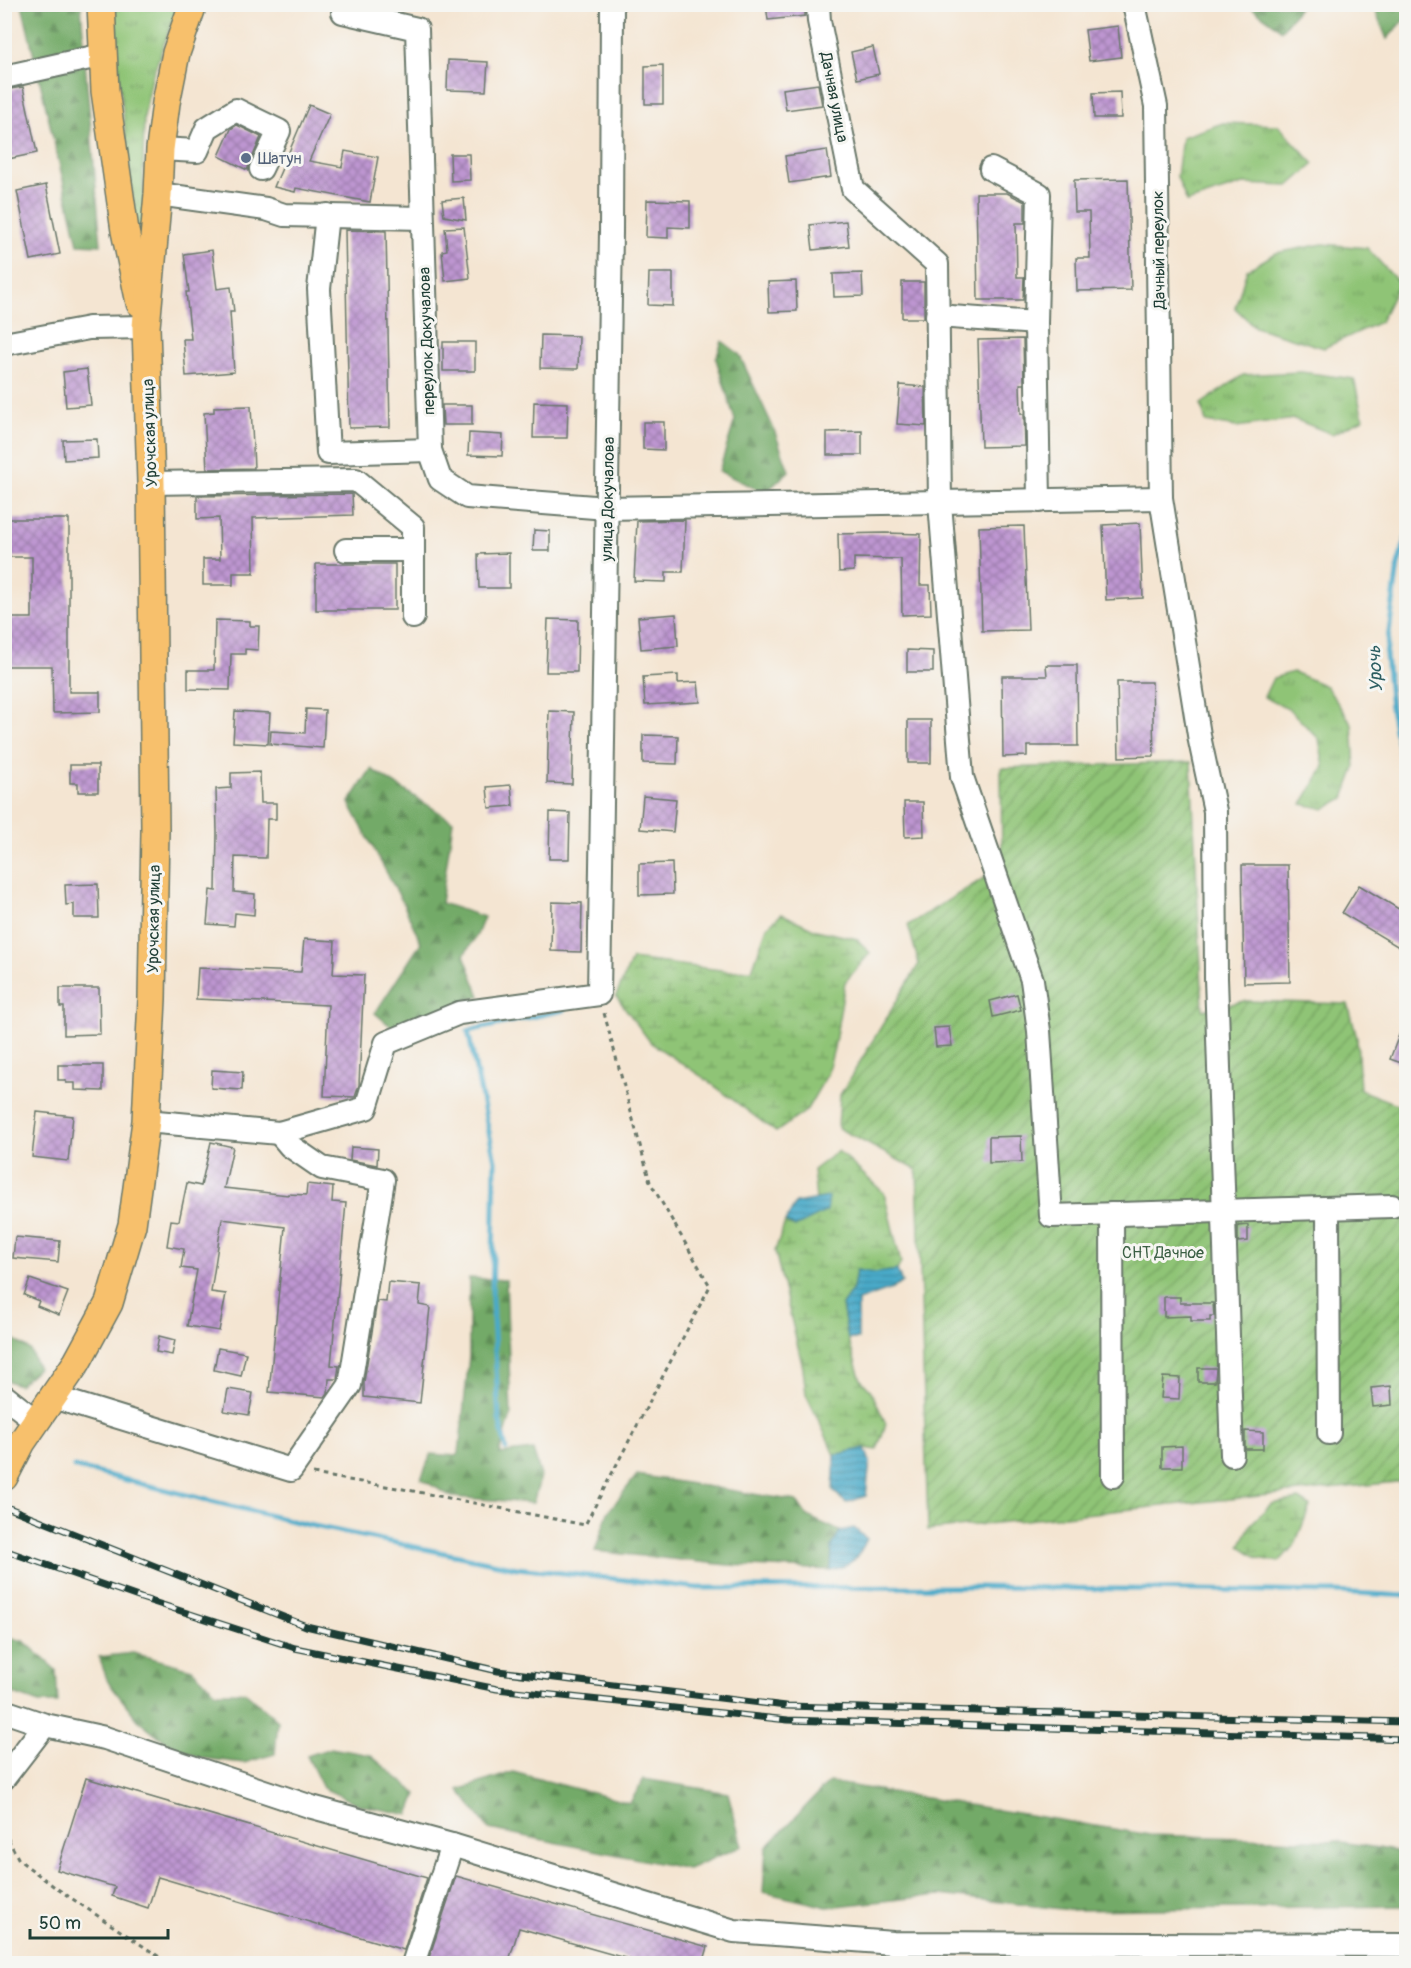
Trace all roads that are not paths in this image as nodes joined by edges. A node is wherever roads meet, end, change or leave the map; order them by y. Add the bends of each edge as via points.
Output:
1 (101, 4) edge
2 (193, 4) edge
3 (612, 4) edge
4 (818, 4) edge
5 (1134, 4) edge
6 (343, 12) dead end
7 (103, 55) junction
8 (4, 77) edge
9 (160, 149) junction
10 (261, 169) dead end
11 (991, 169) dead end
12 (158, 194) junction
13 (327, 215) junction
14 (422, 218) junction
15 (937, 316) junction
16 (1036, 323) junction
17 (146, 327) junction
18 (4, 344) edge
19 (430, 450) junction
20 (151, 483) junction
21 (1161, 498) junction
22 (1039, 501) junction
23 (940, 503) junction
24 (607, 508) junction
25 (346, 550) dead end
26 (412, 550) junction
27 (413, 616) dead end
28 (146, 1121) junction
29 (279, 1133) junction
30 (1392, 1206) dead end
31 (1328, 1208) junction
32 (1224, 1210) junction
33 (1112, 1214) junction
34 (4, 1396) edge
35 (53, 1397) junction
36 (36, 1421) junction
37 (1329, 1432) dead end
38 (1232, 1455) dead end
39 (1113, 1476) dead end
40 (4, 1477) edge
41 (4, 1710) edge
42 (45, 1725) junction
43 (4, 1778) edge
44 (452, 1845) junction
45 (1407, 1945) edge
46 (1071, 1954) edge
47 (413, 1964) edge

1 - 7 main road, Урочская улица
2 - 9 main road, Урочская улица via 176,53
3 - 24 street, улица Докучалова
4 - 15 street, Дачная улица via 853,189 937,264
5 - 21 street, Дачный переулок via 1156,106
6 - 14 street, переулок Докучалова via 417,29
7 - 8 street
7 - 17 main road, Урочская улица via 124,231
9 - 10 street via 197,151 207,128 236,110 279,131
9 - 12 main road, Урочская улица
11 - 16 street via 1040,194
12 - 13 street via 284,215
12 - 17 main road, Урочская улица
13 - 14 street
13 - 19 street via 319,289 328,453
14 - 19 street, переулок Докучалова
15 - 16 street
15 - 23 street
16 - 22 street
17 - 18 street via 89,328
17 - 20 main road, Урочская улица
19 - 24 street, переулок Докучалова via 440,479 466,497
20 - 26 street via 357,480 413,527
20 - 28 main road, Урочская улица via 155,830
21 - 22 street, переулок Докучалова
21 - 32 street, Дачный переулок via 1215,811
22 - 23 street, переулок Докучалова
23 - 24 street, переулок Докучалова
23 - 33 street via 962,777 1032,980 1051,1216
24 - 29 street, улица Докучалова via 599,994 459,1013 386,1043 366,1108
25 - 26 street
26 - 27 street
28 - 29 street
28 - 35 main road, Урочская улица via 132,1224 109,1303
29 - 35 street via 290,1146 322,1168 383,1180 350,1385 291,1470
30 - 31 street
31 - 32 street
31 - 37 street
32 - 33 street
32 - 38 street, Дачный переулок
33 - 39 street
34 - 36 street
35 - 36 main road, Урочская улица
36 - 40 main road, Урочская улица
41 - 42 street
42 - 43 street
42 - 44 street via 105,1738 312,1807
44 - 46 street via 734,1931
44 - 47 street
45 - 46 street

